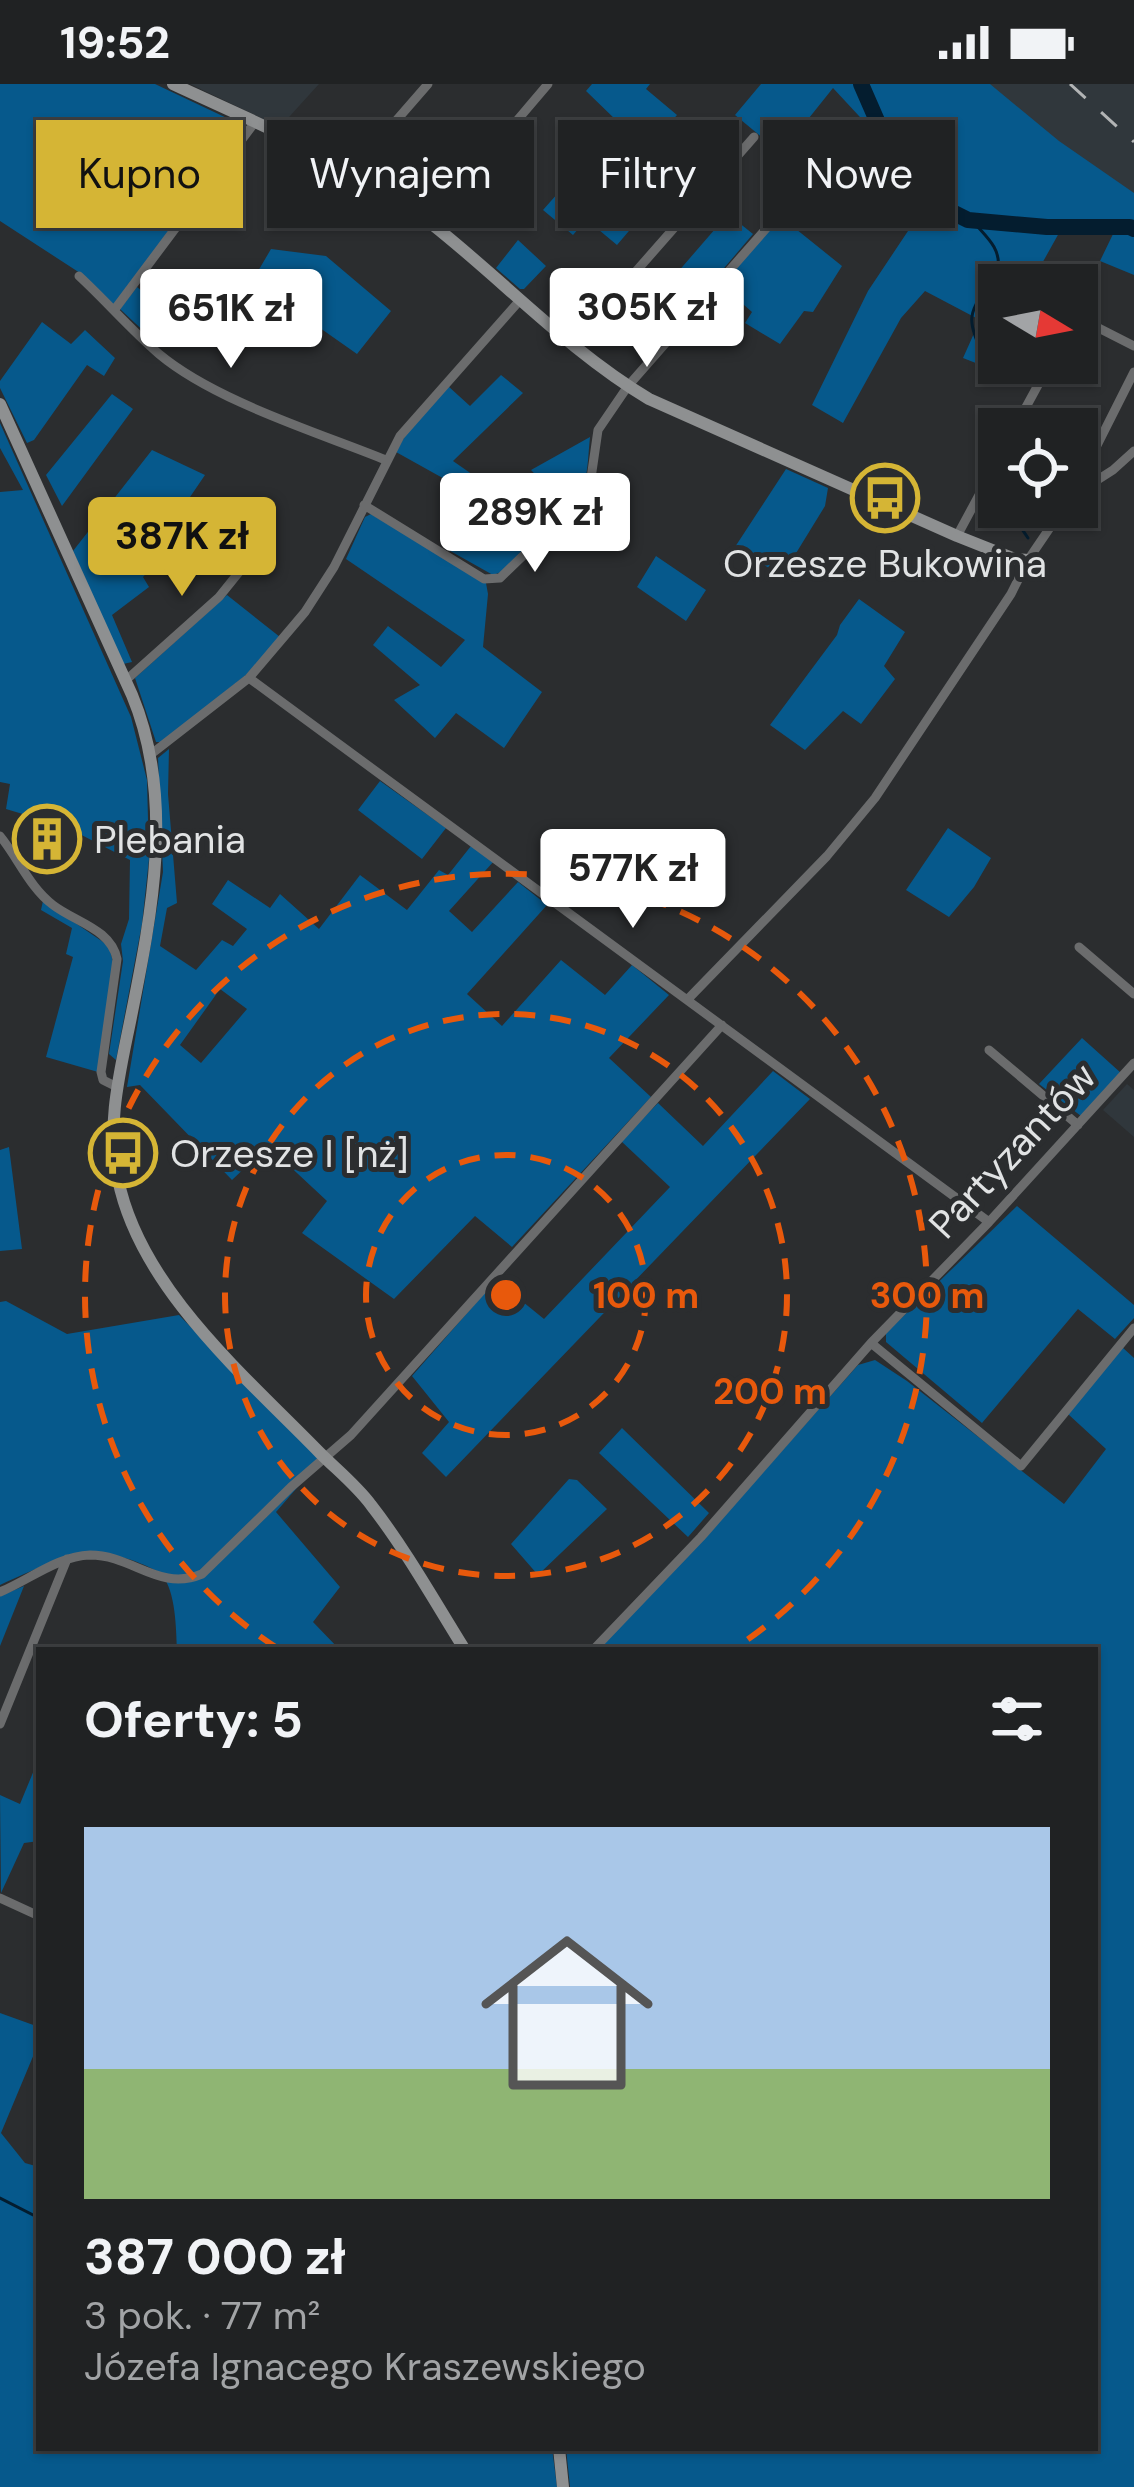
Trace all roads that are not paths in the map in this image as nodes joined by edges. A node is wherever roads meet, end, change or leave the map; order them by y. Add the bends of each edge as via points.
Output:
1 (173, 84) edge
2 (428, 84) edge
3 (548, 84) edge
4 (397, 120) edge
5 (517, 120) edge
6 (255, 122) junction
7 (267, 128) edge
8 (754, 137) dead end
9 (436, 228) edge
10 (767, 228) edge
11 (79, 276) dead end
12 (521, 299) junction
13 (115, 309) junction
14 (1098, 328) edge
15 (574, 343) junction
16 (1134, 346) edge
17 (1134, 372) edge
18 (628, 386) junction
19 (0, 404) edge
20 (1098, 446) edge
21 (1134, 451) edge
22 (386, 460) junction
23 (1098, 478) edge
24 (978, 497) edge
25 (364, 505) junction
26 (1050, 528) edge
27 (957, 536) junction
28 (264, 541) dead end
29 (1028, 560) junction
30 (249, 678) junction
31 (125, 681) junction
32 (149, 755) junction
33 (0, 836) edge
34 (1079, 947) dead end
35 (1134, 994) edge
36 (688, 999) junction
37 (722, 1025) junction
38 (989, 1050) dead end
39 (1134, 1063) edge
40 (117, 1087) junction
41 (1078, 1126) junction
42 (988, 1222) junction
43 (1134, 1328) edge
44 (871, 1343) junction
45 (326, 1458) junction
46 (67, 1559) junction
47 (0, 1592) edge
48 (463, 1647) edge
49 (596, 1647) edge
50 (0, 1724) edge
51 (0, 1898) edge
52 (36, 1915) edge
53 (559, 2451) edge
54 (563, 2487) edge

1 - 6 street
2 - 4 street
3 - 5 street
6 - 7 street
6 - 13 street
8 - 15 street
9 - 12 street
10 - 18 street
11 - 13 street
12 - 15 street
12 - 22 street
13 - 22 street via 198,380
14 - 16 street
15 - 18 street
17 - 20 street
18 - 25 street via 598,430 585,496 496,580
18 - 27 street
19 - 31 street
21 - 23 street
22 - 25 street
24 - 27 street
25 - 30 street via 305,612
26 - 29 street
27 - 29 street
28 - 31 street via 219,597
29 - 36 street via 874,799
30 - 32 street
30 - 36 street
31 - 32 street
32 - 40 street via 154,887
33 - 40 street via 47,901 116,950 101,1072
34 - 35 street
36 - 37 street
37 - 42 street
37 - 45 street
38 - 41 street
39 - 41 street, Partyzantów
40 - 45 street via 118,1181 146,1256 214,1343
41 - 42 street, Partyzantów
42 - 44 street, Partyzantów
43 - 44 street via 1021,1466
44 - 49 street, Partyzantów
45 - 46 street via 189,1580 108,1557
45 - 48 street via 369,1502
46 - 47 street
46 - 50 street
51 - 52 street
53 - 54 street

